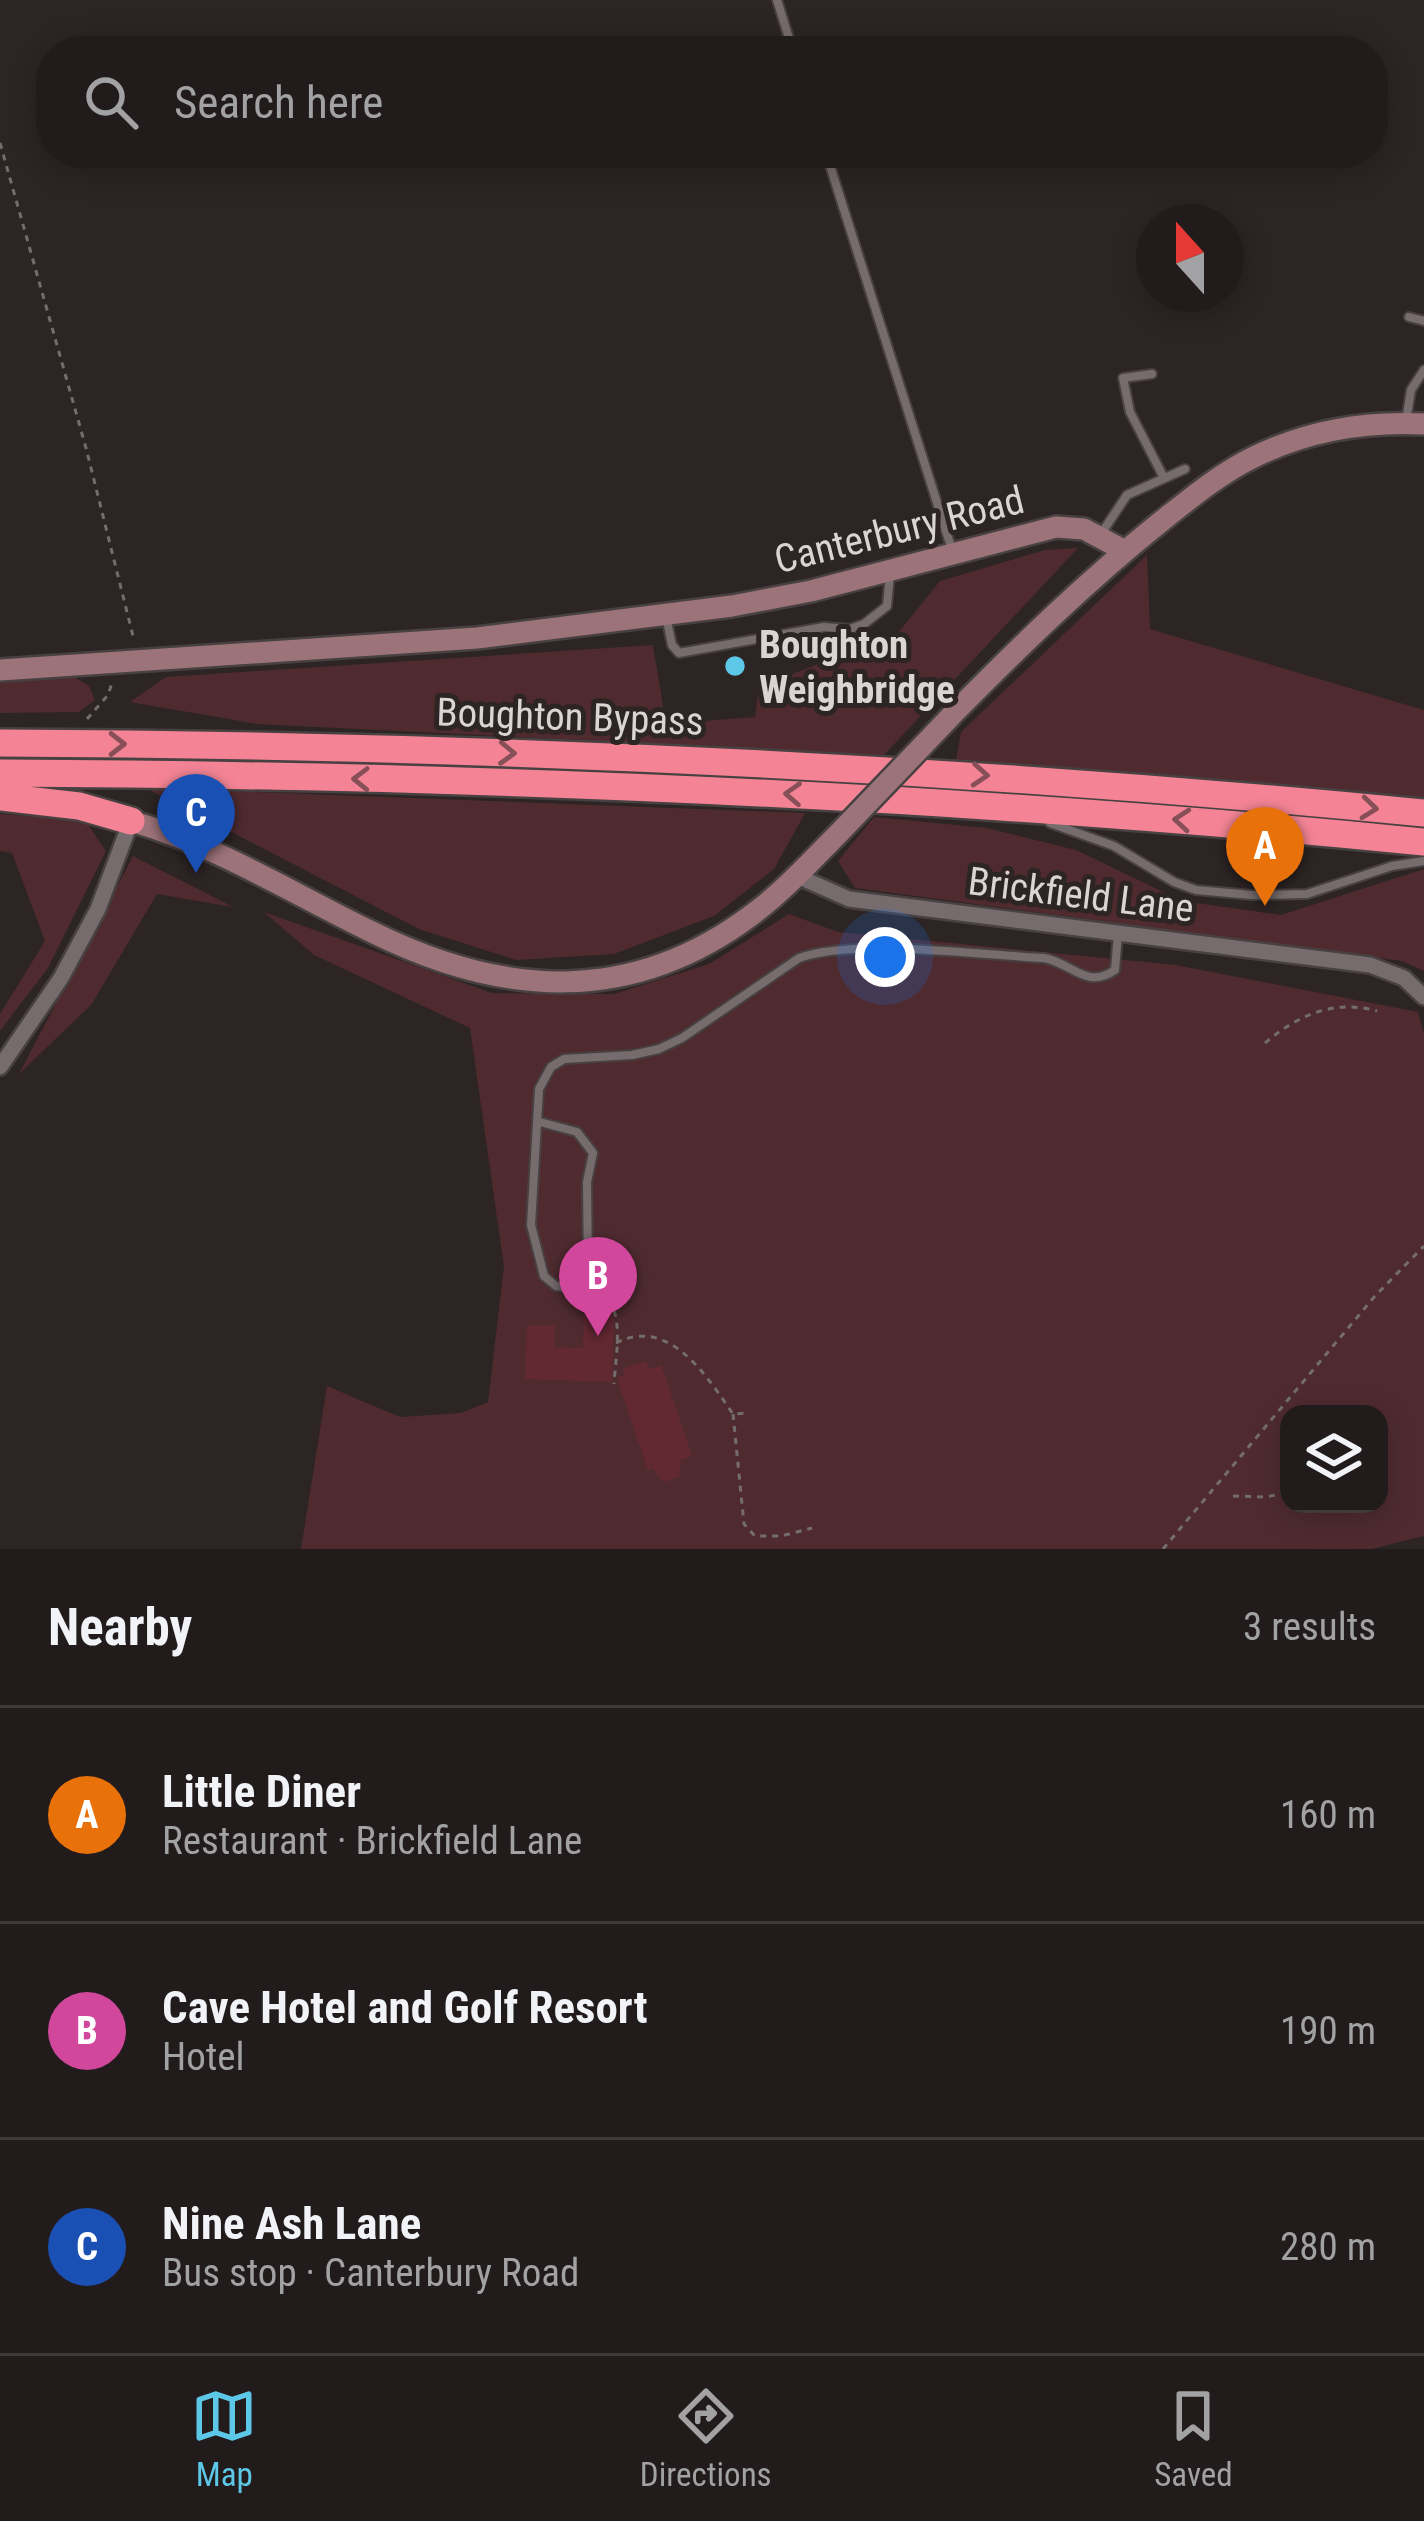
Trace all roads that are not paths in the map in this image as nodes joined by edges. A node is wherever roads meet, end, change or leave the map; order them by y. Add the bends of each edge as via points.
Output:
1 (777, 0) edge
2 (789, 36) edge
3 (831, 168) edge
4 (1409, 317) dead end
5 (1424, 321) edge
6 (1424, 370) edge
7 (1153, 374) dead end
8 (1415, 423) edge
9 (1185, 469) dead end
10 (1164, 478) junction
11 (1101, 536) junction
12 (1125, 550) junction
13 (953, 555) junction
14 (890, 571) junction
15 (666, 614) junction
16 (0, 670) edge
17 (0, 743) edge
18 (0, 773) edge
19 (0, 797) edge
20 (937, 802) junction
21 (1424, 813) edge
22 (131, 820) junction
23 (1424, 842) edge
24 (1424, 861) edge
25 (797, 876) junction
26 (1118, 932) junction
27 (1424, 997) edge
28 (0, 1067) edge
29 (540, 1122) junction

1 - 2 lane
3 - 13 lane
4 - 5 lane
6 - 8 lane via 1411,390
7 - 10 lane via 1123,378
8 - 12 street via 1338,429 1255,456
9 - 10 lane
10 - 11 lane via 1123,498
11 - 12 street, Canterbury Road
11 - 13 street, Canterbury Road via 1056,527
12 - 25 street, bridge
13 - 14 street, Canterbury Road
14 - 15 street, Canterbury Road
14 - 15 lane via 887,606 850,629 679,653
15 - 16 street, Canterbury Road via 476,638
17 -> 21 highway, Boughton Bypass via 783,764
20 -> 18 highway, Boughton Bypass via 530,783
19 - 22 highway
23 -> 20 highway, Boughton Bypass
20 - 24 lane via 1078,831 1196,890 1289,896
22 - 25 street via 233,859 431,959 501,980 590,981 681,956 749,917
22 - 28 street via 98,909
25 - 26 street, Brickfield Lane via 849,899
26 - 27 street, Brickfield Lane via 1370,965 1404,978
26 - 29 lane via 1115,970 1096,979 1044,958 814,953 658,1049 564,1058 539,1089
29 - 29 lane via 577,1132 593,1153 590,1258 571,1288 544,1276 531,1225

